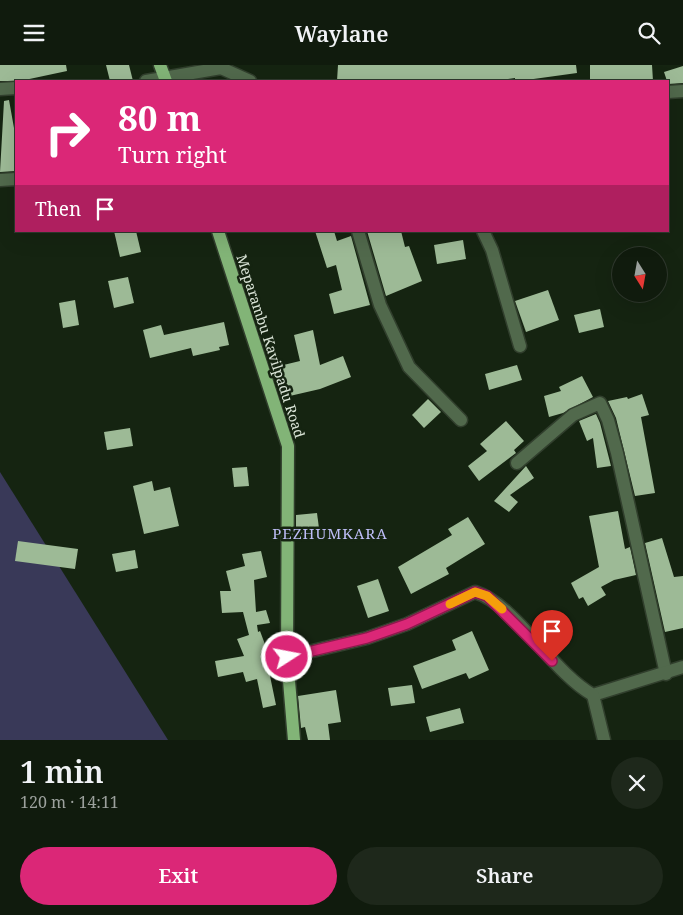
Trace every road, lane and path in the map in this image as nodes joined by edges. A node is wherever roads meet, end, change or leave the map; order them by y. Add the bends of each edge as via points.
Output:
1 (160, 65) edge
2 (166, 79) edge
3 (248, 80) edge
4 (15, 88) edge
5 (0, 89) edge
6 (683, 91) edge
7 (669, 92) edge
8 (15, 179) edge
9 (0, 180) edge
10 (218, 232) edge
11 (358, 232) edge
12 (483, 232) edge
13 (520, 347) dead end
14 (461, 420) dead end
15 (517, 463) dead end
16 (287, 657) junction
17 (683, 667) edge
18 (666, 673) junction
19 (593, 695) junction
20 (294, 740) edge
21 (604, 740) edge

1 - 2 main road
2 - 3 street via 221,68
4 - 5 street
6 - 7 street
8 - 9 street
10 - 16 main road, Meparambu Kavilpadu Road via 288,446
11 - 14 street via 380,305 409,367
12 - 13 street via 492,250
15 - 18 street via 573,415 600,403 608,420
16 - 19 street via 367,638 407,624 475,592 487,596 577,687
16 - 20 main road, Meparambu Kavilpadu Road
17 - 18 street
18 - 19 street
19 - 21 street

